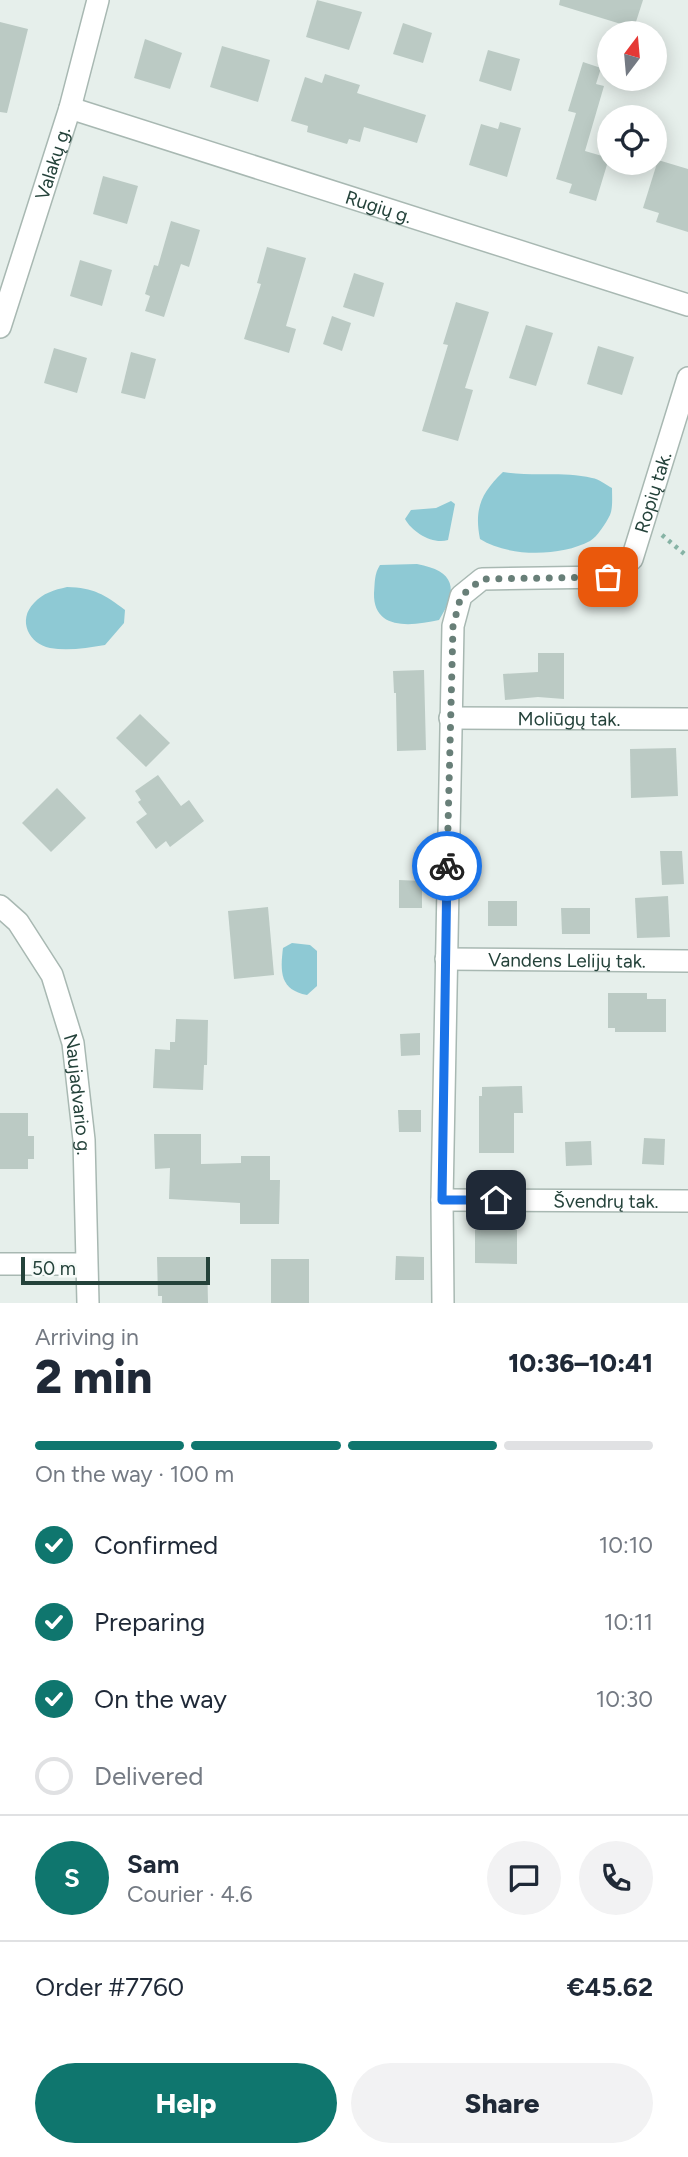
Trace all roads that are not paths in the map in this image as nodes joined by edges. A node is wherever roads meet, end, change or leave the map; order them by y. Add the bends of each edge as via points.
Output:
1 (98, 0) edge
2 (70, 108) junction
3 (688, 305) edge
4 (0, 327) edge
5 (688, 378) edge
6 (450, 718) junction
7 (688, 719) edge
8 (0, 906) edge
9 (446, 960) junction
10 (688, 961) edge
11 (442, 1200) junction
12 (688, 1201) edge
13 (0, 1264) edge
14 (86, 1264) junction
15 (88, 1303) edge
16 (443, 1303) edge

1 - 2 street, Valakų g.
2 - 3 street, Rugių g.
2 - 4 street, Valakų g.
5 - 6 street, Ropių tak. via 632,559 608,577 482,579 461,596 453,626
6 - 7 street, Moliūgų tak.
6 - 9 street, Ropių tak.
8 - 14 street, Naujadvario g. via 18,922 52,975 73,1043 84,1140
9 - 10 street, Vandens Lelijų tak.
9 - 11 street, Ropių tak.
11 - 12 street, Švendrų tak.
11 - 16 street, Ropių tak.
13 - 14 street
14 - 15 street, Naujadvario g.

